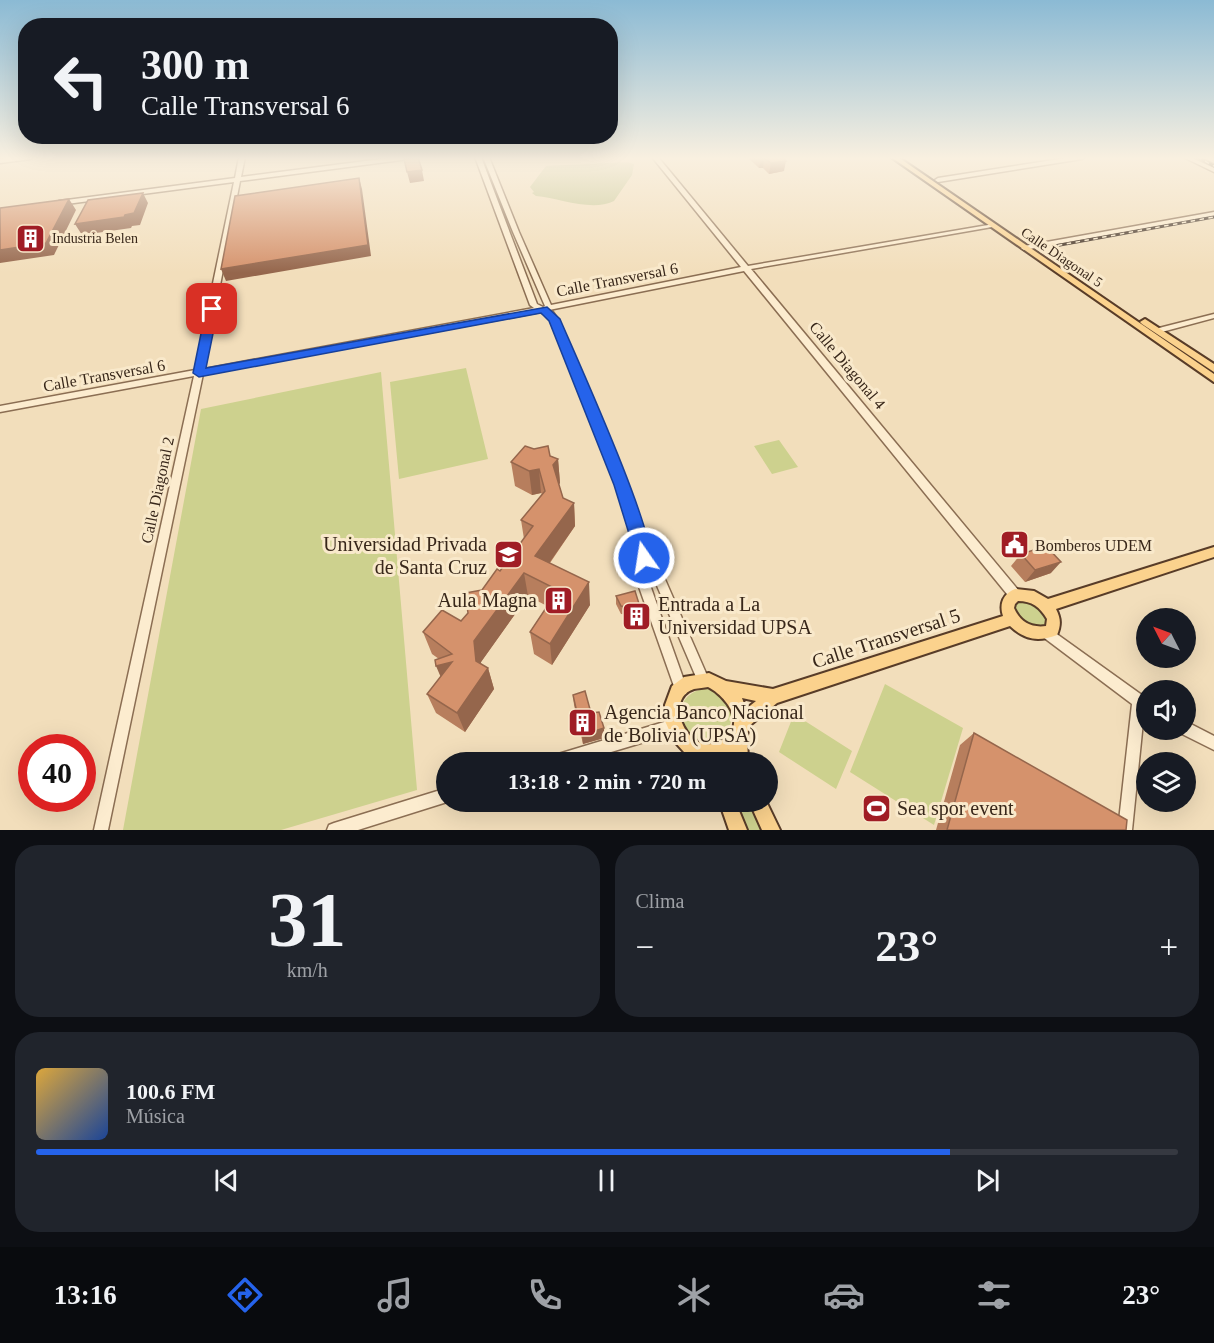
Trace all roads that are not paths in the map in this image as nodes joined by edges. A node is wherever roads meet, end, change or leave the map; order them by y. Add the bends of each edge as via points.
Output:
1 (116, 196) edge
2 (235, 196) edge
3 (493, 196) edge
4 (501, 196) edge
5 (687, 196) edge
6 (954, 196) edge
7 (959, 196) edge
8 (48, 205) edge
9 (1214, 214) edge
10 (992, 225) junction
11 (1029, 247) junction
12 (747, 268) junction
13 (1077, 280) junction
14 (546, 308) junction
15 (1214, 316) edge
16 (1158, 331) junction
17 (1214, 369) edge
18 (199, 373) junction
19 (1214, 379) edge
20 (0, 409) edge
21 (1214, 552) edge
22 (644, 558) junction
23 (1015, 595) junction
24 (667, 597) junction
25 (650, 601) junction
26 (1047, 606) junction
27 (1012, 619) junction
28 (1047, 633) junction
29 (703, 680) junction
30 (725, 687) junction
31 (681, 689) junction
32 (773, 696) junction
33 (1136, 700) edge
34 (674, 726) junction
35 (740, 727) junction
36 (1196, 734) edge
37 (1137, 740) edge
38 (1214, 743) edge
39 (696, 750) joint
40 (588, 752) edge
41 (740, 752) edge
42 (436, 798) edge
43 (731, 812) edge
44 (762, 812) edge
45 (101, 830) edge
46 (334, 830) edge
47 (738, 830) edge
48 (771, 830) edge
49 (1125, 830) edge

1 - 8 street
2 - 18 street, Calle Diagonal 2
3 - 14 street via 534,305
4 - 14 street
5 - 12 street, Calle Diagonal 4
6 - 10 main road, Calle Diagonal 5
7 - 11 main road, Calle Diagonal 5
9 - 11 street
10 - 11 main road, Calle Diagonal 5
10 - 12 street, Calle Transversal 6
11 - 13 main road, Calle Diagonal 5
12 - 14 street, Calle Transversal 6
12 - 23 street, Calle Diagonal 4
13 - 16 main road, Calle Diagonal 5
13 - 19 main road, Calle Diagonal 5
14 - 18 street, Calle Transversal 6
14 - 22 street via 554,319 622,485
15 - 16 street
16 - 17 main road, Calle Diagonal 5
18 - 20 street, Calle Transversal 6
18 - 45 street, Calle Diagonal 2
21 - 26 main road
22 - 24 street via 654,564
22 - 25 street via 638,567
23 - 26 main road via 1035,598
23 - 27 main road via 1006,607
24 - 25 street
24 - 29 street
25 - 31 street
26 - 28 main road via 1054,626
27 - 28 main road via 1032,633
27 - 32 main road, Calle Transversal 5
28 - 33 street
29 - 30 main road
29 - 31 main road
30 - 32 main road, Calle Transversal 5
30 - 35 main road via 737,702
31 - 34 main road via 672,705
32 - 35 main road, Calle Transversal 5
34 - 39 main road
34 - 40 street
35 - 39 main road via 732,744 722,750
35 - 41 main road
36 - 38 street
37 - 49 street
42 - 46 street
43 - 47 main road
44 - 48 main road

